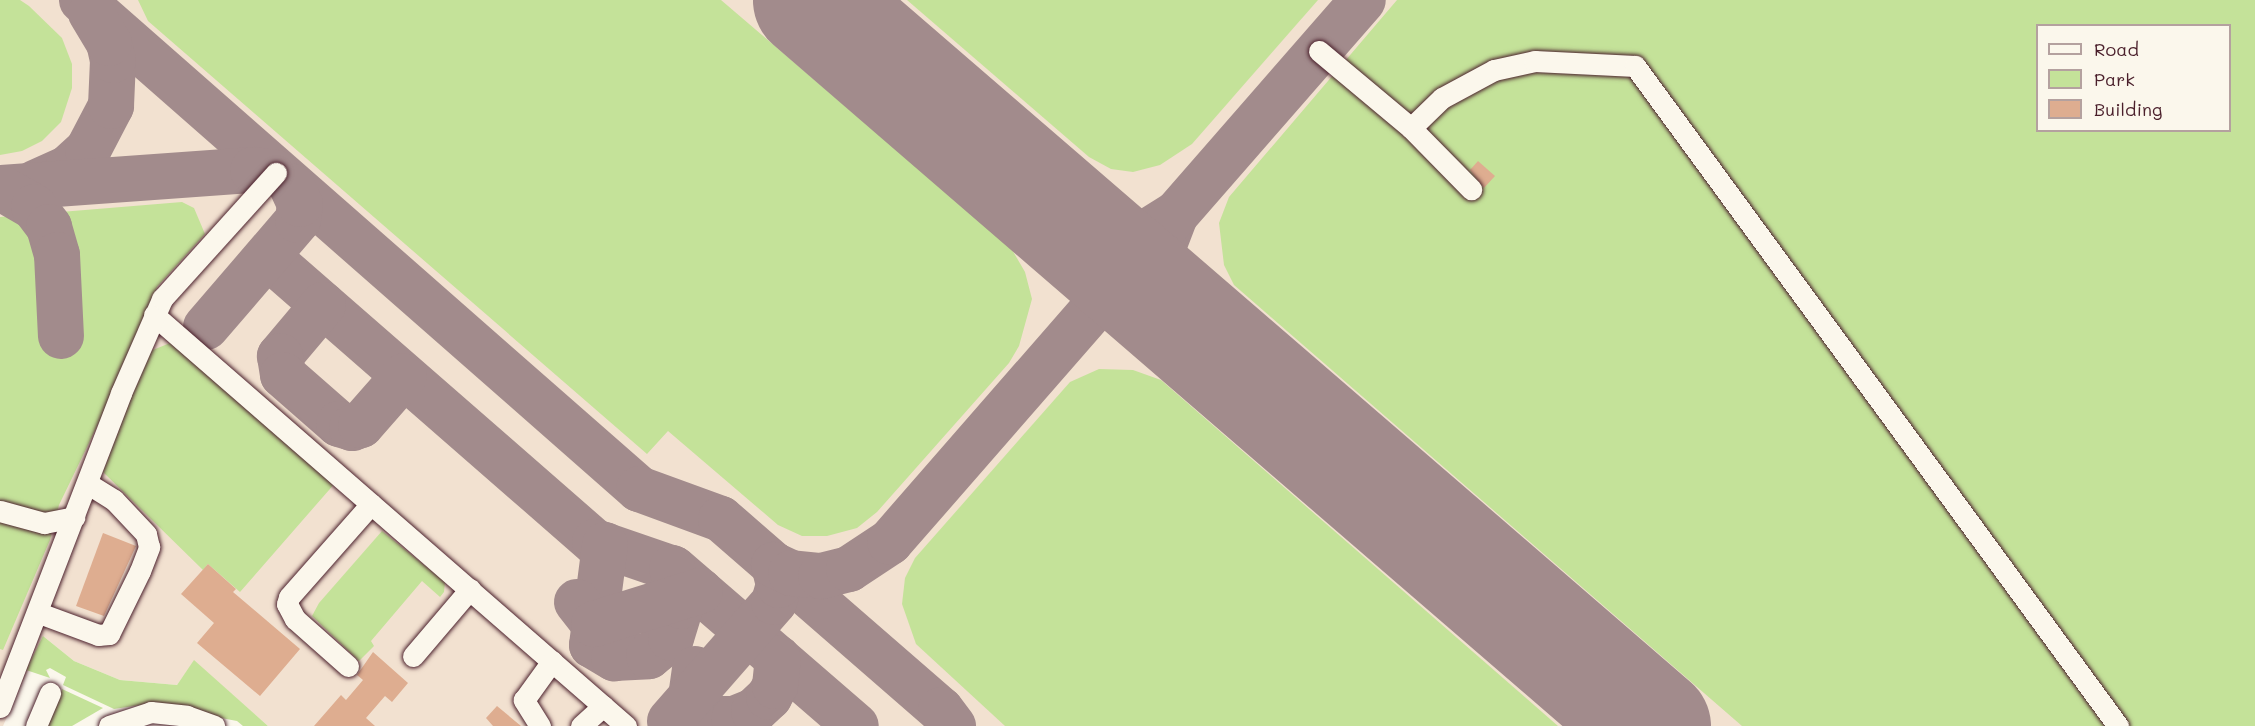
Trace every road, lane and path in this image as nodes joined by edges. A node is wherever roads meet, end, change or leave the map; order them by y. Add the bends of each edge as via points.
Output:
1 (1319, 51) dead end
2 (1411, 128) junction
3 (276, 173) dead end
4 (1472, 189) dead end
5 (154, 315) junction
6 (88, 484) junction
7 (371, 504) junction
8 (0, 511) edge
9 (74, 517) junction
10 (470, 589) junction
11 (39, 613) junction
12 (413, 656) dead end
13 (552, 662) junction
14 (348, 666) dead end
15 (50, 693) dead end
16 (0, 705) edge
17 (603, 706) junction
18 (36, 726) edge
19 (109, 726) edge
20 (214, 726) edge
21 (540, 726) edge
22 (581, 726) edge
23 (626, 726) edge
24 (2118, 726) edge

1 - 2 lane
2 - 4 lane
2 - 24 lane via 1442,98 1494,70 1535,61 1635,66
3 - 5 lane via 170,288
5 - 6 lane
5 - 7 lane
6 - 9 lane
6 - 11 lane via 114,500 146,534 149,547 140,572 108,634 98,635
7 - 10 lane
7 - 14 lane via 287,604 295,619
8 - 9 lane via 44,523
9 - 11 lane
10 - 12 lane
10 - 13 lane
11 - 16 lane
13 - 17 lane
13 - 21 lane via 524,700 525,708
15 - 18 lane
17 - 22 lane
17 - 23 lane
19 - 20 lane via 151,712 187,716

